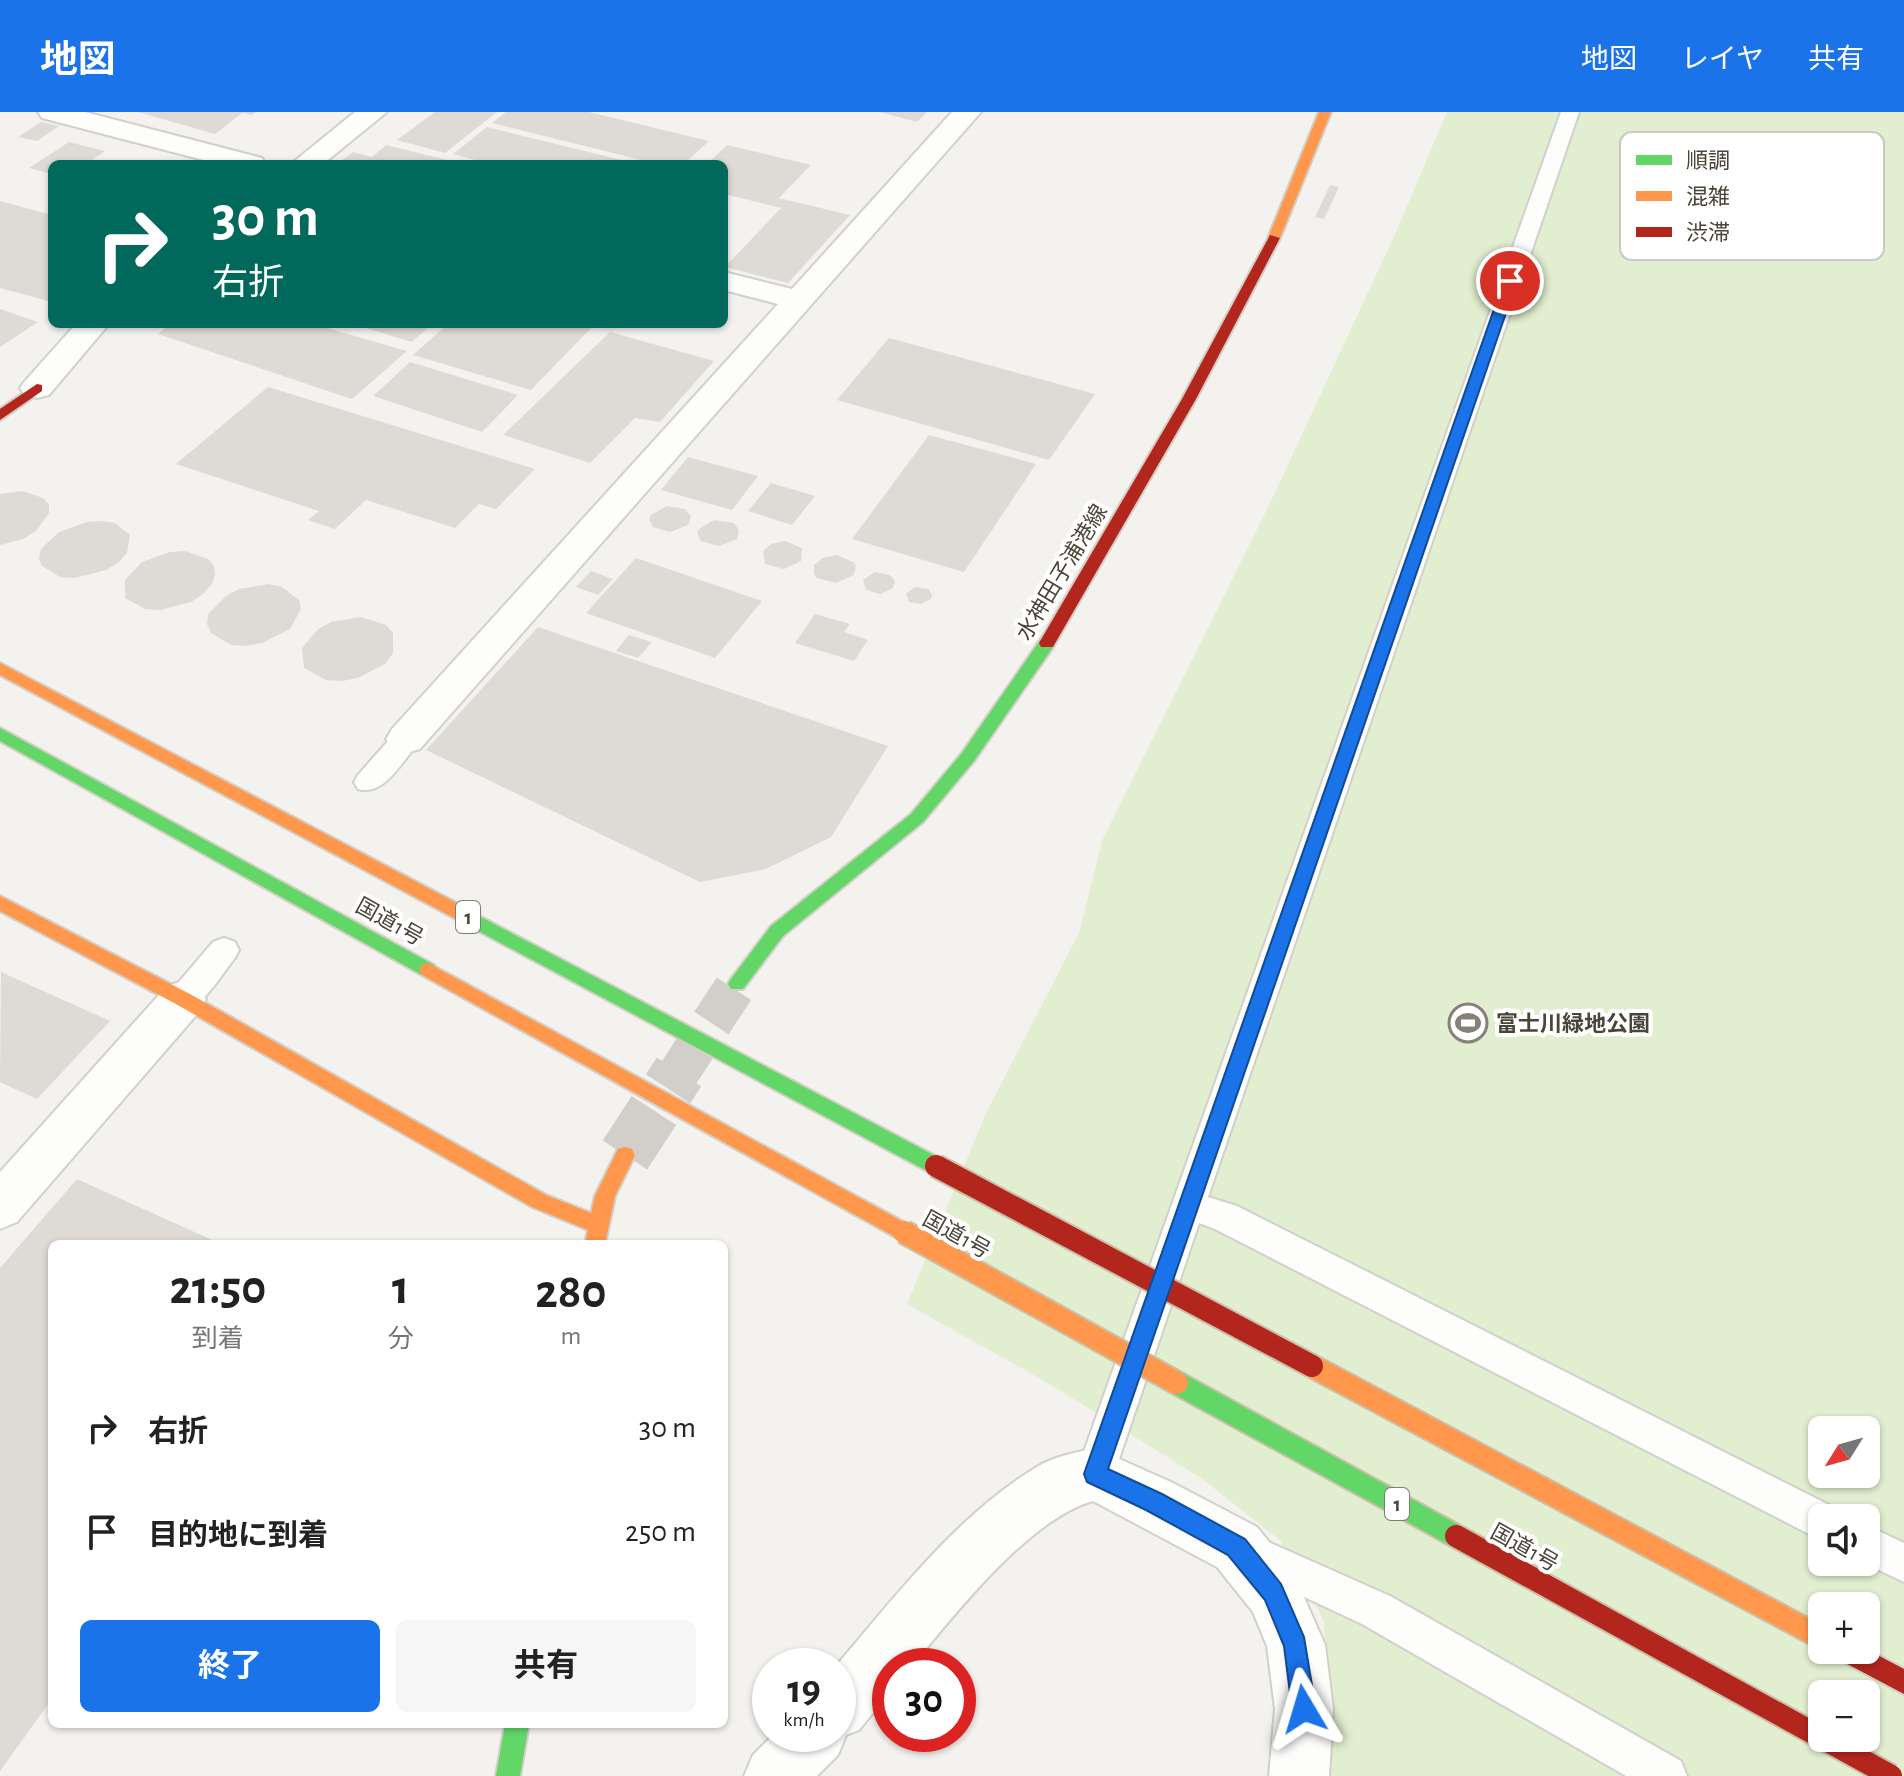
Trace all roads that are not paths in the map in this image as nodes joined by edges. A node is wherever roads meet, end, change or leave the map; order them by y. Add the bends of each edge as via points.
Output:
1 (52, 112) edge
2 (373, 112) edge
3 (967, 112) edge
4 (1325, 112) edge
5 (1570, 112) edge
6 (237, 160) edge
7 (310, 160) edge
8 (728, 282) edge
9 (800, 300) junction
10 (90, 328) edge
11 (37, 388) joint
12 (0, 416) edge
13 (0, 668) edge
14 (0, 734) edge
15 (406, 739) joint
16 (368, 782) dead end
17 (0, 903) edge
18 (224, 950) dead end
19 (737, 984) tunnel mouth
20 (183, 999) junction
21 (625, 1155) tunnel mouth
22 (1189, 1205) junction
23 (0, 1207) edge
24 (598, 1225) junction
25 (596, 1240) edge
26 (1095, 1474) junction
27 (1808, 1514) edge
28 (1237, 1547) junction
29 (1880, 1551) edge
30 (1904, 1563) edge
31 (1808, 1631) edge
32 (1870, 1664) edge
33 (1904, 1682) edge
34 (856, 1688) edge
35 (516, 1728) edge
36 (799, 1752) edge
37 (508, 1776) edge
38 (774, 1776) edge
39 (1299, 1776) edge
40 (1666, 1776) edge
41 (1891, 1776) edge

1 - 6 street
2 - 7 street
3 - 9 street
4 - 19 main road, 水神田子浦港線 via 1285,214 1215,354 1094,568 1029,670 913,823 778,930
5 - 22 lane
8 - 9 street
9 - 15 street
10 - 11 street
11 - 12 main road
13 - 31 main road, 国道1号 / 1, bridge
14 - 41 main road, 国道1号 / 1, bridge
15 - 16 lane
17 - 20 main road
18 - 20 lane
20 - 23 street
20 - 24 main road via 539,1201
21 - 24 main road
22 - 26 lane
22 - 27 lane via 1225,1217
24 - 25 main road
26 - 28 street
26 - 34 street via 1058,1484 1017,1513 938,1590
28 - 39 street via 1273,1592 1296,1645 1304,1709
28 - 40 lane via 1376,1610
29 - 30 lane
32 - 33 main road
35 - 37 main road
36 - 38 street

